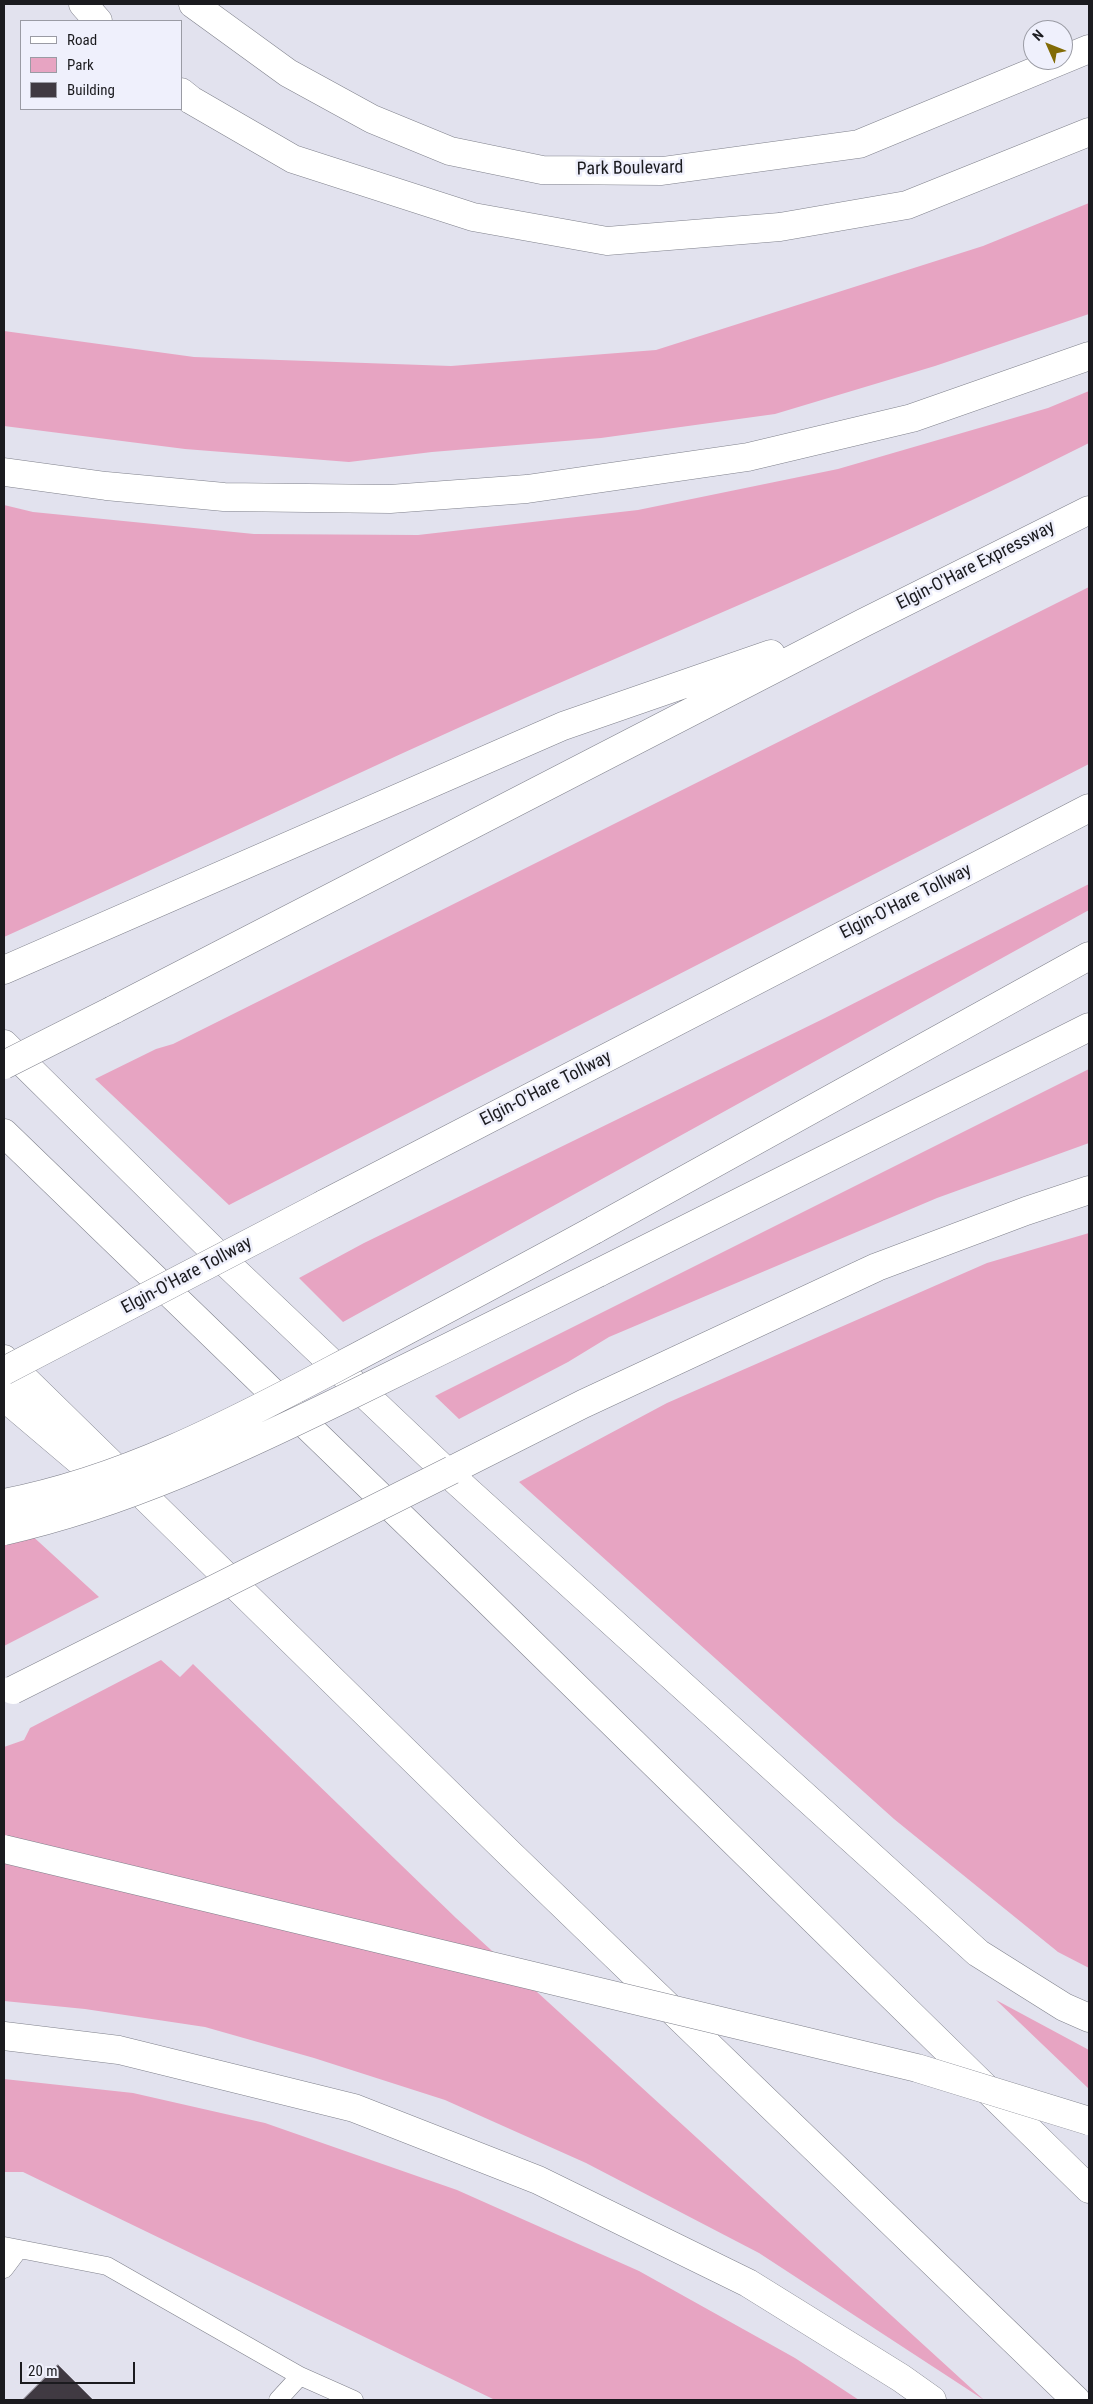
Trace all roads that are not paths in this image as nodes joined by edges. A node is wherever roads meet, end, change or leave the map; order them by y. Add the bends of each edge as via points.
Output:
1 (83, 4) edge
2 (193, 4) edge
3 (97, 20) edge
4 (1089, 49) edge
5 (182, 93) edge
6 (1089, 132) edge
7 (1089, 356) edge
8 (4, 472) edge
9 (1089, 510) edge
10 (863, 623) junction
11 (1089, 808) edge
12 (1089, 956) edge
13 (4, 970) edge
14 (1089, 1027) edge
15 (4, 1044) edge
16 (4, 1065) edge
17 (4, 1133) edge
18 (1089, 1190) edge
19 (4, 1359) edge
20 (4, 1371) edge
21 (4, 1397) edge
22 (4, 1503) edge
23 (4, 1531) edge
24 (8, 1692) edge
25 (400, 1746) junction
26 (4, 1849) edge
27 (1089, 2018) edge
28 (4, 2036) edge
29 (1089, 2121) edge
30 (1089, 2189) edge
31 (11, 2248) edge
32 (4, 2269) edge
33 (300, 2376) junction
34 (278, 2400) edge
35 (354, 2400) edge
36 (932, 2400) edge
37 (1076, 2400) edge

1 - 3 main road
2 - 4 main road, Park Boulevard via 288,73 372,119 450,151 542,170 662,171 860,144
5 - 6 main road via 293,159 472,217 607,241 780,227 907,205
7 - 8 main road via 912,418 748,457 527,488 390,499 224,496 106,486
9 - 10 main road, Elgin-O'Hare Expressway
10 - 13 main road via 563,726
10 - 16 main road, bridge
11 - 20 main road, Elgin-O'Hare Tollway, bridge
12 - 22 main road, bridge via 594,1230 221,1429 135,1464 42,1495
14 - 23 main road, bridge via 236,1451 61,1517
15 - 27 main road via 224,1261 451,1476 978,1953 1064,2007
17 - 30 main road
18 - 24 main road, bridge via 877,1267 583,1404
19 - 25 main road
21 - 25 main road via 178,1545
25 - 37 main road
26 - 29 main road, bridge via 917,2068
28 - 36 main road via 118,2050 354,2108 538,2180 748,2283
31 - 32 lane
31 - 33 lane via 107,2266
33 - 34 lane
33 - 35 lane

